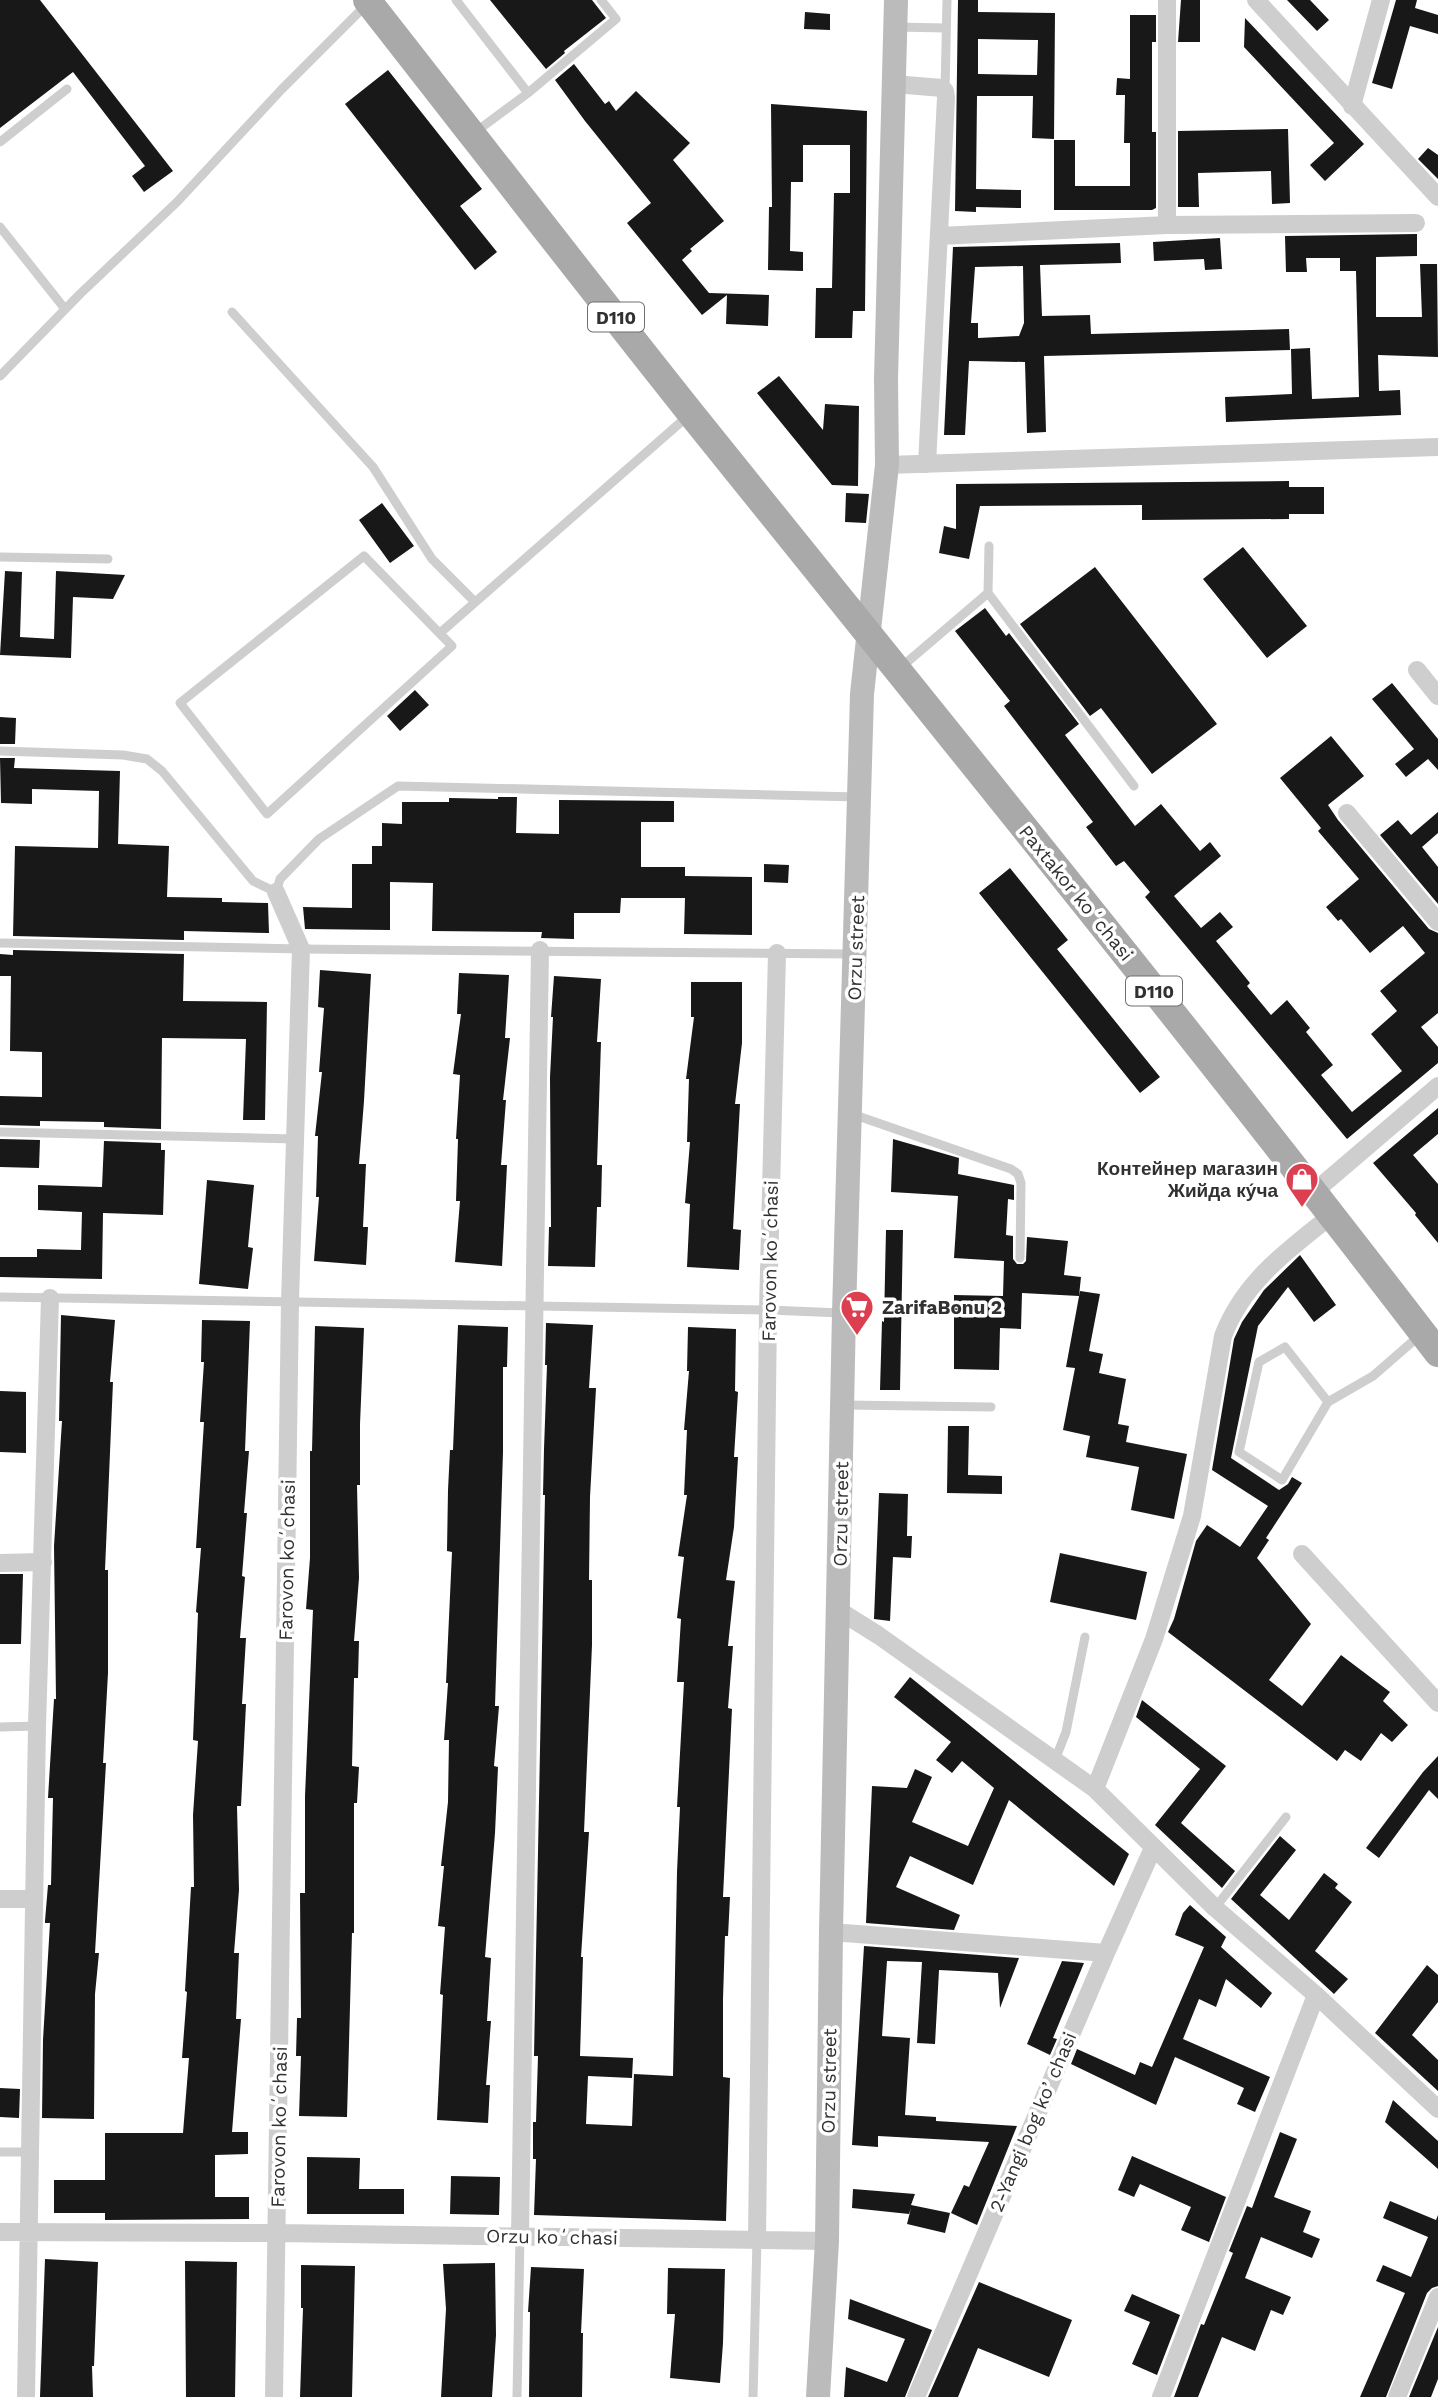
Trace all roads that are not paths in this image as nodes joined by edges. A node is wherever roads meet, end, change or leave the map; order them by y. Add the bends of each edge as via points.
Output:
1 (456, 0) edge
2 (601, 0) edge
3 (895, 0) edge
4 (947, 0) edge
5 (1167, 0) edge
6 (1256, 0) edge
7 (1381, 0) edge
8 (368, 1) edge
9 (895, 27) junction
10 (946, 28) junction
11 (906, 85) junction
12 (67, 89) dead end
13 (944, 89) junction
14 (528, 93) junction
15 (1352, 106) junction
16 (472, 134) junction
17 (0, 142) edge
18 (1438, 197) edge
19 (1416, 223) dead end
20 (1167, 225) junction
21 (0, 227) edge
22 (939, 236) junction
23 (65, 309) junction
24 (232, 312) dead end
25 (0, 376) edge
26 (691, 413) junction
27 (1438, 447) edge
28 (926, 464) junction
29 (887, 465) junction
30 (989, 546) dead end
31 (0, 556) edge
32 (108, 559) dead end
33 (988, 593) junction
34 (475, 602) junction
35 (868, 632) junction
36 (440, 633) junction
37 (898, 670) junction
38 (1417, 670) dead end
39 (1438, 696) edge
40 (0, 751) edge
41 (1134, 786) dead end
42 (860, 797) junction
43 (1347, 813) dead end
44 (276, 892) junction
45 (1438, 922) edge
46 (0, 943) edge
47 (302, 949) junction
48 (540, 950) junction
49 (777, 953) junction
50 (856, 954) junction
51 (1438, 1086) edge
52 (850, 1114) junction
53 (0, 1132) edge
54 (294, 1139) junction
55 (1314, 1192) junction
56 (1332, 1215) junction
57 (1020, 1258) dead end
58 (0, 1297) edge
59 (51, 1298) junction
60 (290, 1301) junction
61 (533, 1306) junction
62 (768, 1310) junction
63 (844, 1313) junction
64 (1430, 1343) edge
65 (1328, 1402) junction
66 (844, 1405) junction
67 (991, 1407) dead end
68 (1302, 1554) dead end
69 (43, 1562) junction
70 (0, 1563) edge
71 (838, 1610) junction
72 (1085, 1637) dead end
73 (1438, 1703) edge
74 (37, 1726) junction
75 (0, 1727) edge
76 (1055, 1760) junction
77 (1095, 1789) junction
78 (1286, 1817) dead end
79 (1153, 1848) junction
80 (0, 1899) edge
81 (34, 1899) junction
82 (1215, 1908) junction
83 (831, 1932) junction
84 (1106, 1953) junction
85 (1316, 1995) junction
86 (1438, 2109) edge
87 (0, 2152) edge
88 (30, 2152) junction
89 (0, 2232) edge
90 (29, 2232) junction
91 (278, 2233) junction
92 (520, 2236) junction
93 (757, 2240) junction
94 (827, 2241) junction
95 (1438, 2297) edge
96 (26, 2397) edge
97 (274, 2397) edge
98 (517, 2397) edge
99 (753, 2397) edge
100 (818, 2397) edge
101 (916, 2397) edge
102 (1161, 2397) edge
103 (1397, 2397) edge

1 - 14 lane
2 - 14 lane via 617,19
3 - 9 main road, Orzu street
4 - 10 lane
5 - 20 street
6 - 15 street
7 - 15 street
8 - 16 main road, D110
8 - 23 lane via 177,202
9 - 10 lane
9 - 11 main road, Orzu street
10 - 13 lane
11 - 13 street
11 - 29 main road, Orzu street via 886,379
12 - 17 lane
13 - 22 street
14 - 16 lane
15 - 18 street
16 - 26 main road, D110
19 - 20 street
20 - 22 street
21 - 23 lane
22 - 28 street
23 - 25 lane
24 - 34 lane via 373,467 432,559
26 - 34 lane
26 - 35 main road, D110
27 - 28 street
28 - 29 street
29 - 35 main road, Orzu street
30 - 33 lane
31 - 32 lane
33 - 37 lane
33 - 41 lane
34 - 36 lane
35 - 37 main road, Paxtakor koʻchasi / D110
35 - 42 main road, Orzu street
36 - 36 lane via 364,556 180,703 267,814 452,646
37 - 55 main road, Paxtakor koʻchasi / D110
38 - 39 street
40 - 44 lane via 147,759 253,881
42 - 44 lane via 398,786 319,839 280,879
42 - 50 main road, Orzu street
43 - 45 street
44 - 47 street, Farovon koʻchasi
46 - 47 lane
47 - 48 lane
47 - 54 street, Farovon koʻchasi
48 - 49 lane
48 - 61 street
49 - 50 lane
49 - 62 street, Farovon koʻchasi
50 - 52 main road, Orzu street
51 - 55 street
52 - 57 lane via 1018,1174
52 - 63 main road, Orzu street
53 - 54 lane
54 - 60 street, Farovon koʻchasi
55 - 56 main road, Paxtakor koʻchasi / D110
56 - 64 main road, Paxtakor koʻchasi / D110
56 - 77 street via 1252,1284 1228,1322 1192,1516 1154,1639
58 - 59 lane
59 - 60 lane
59 - 69 street
60 - 61 lane
60 - 91 street, Farovon koʻchasi
61 - 62 lane
61 - 92 street
62 - 63 lane
62 - 93 street, Farovon koʻchasi
63 - 66 main road, Orzu street
64 - 65 lane
65 - 65 lane via 1285,1347 1259,1362 1239,1451 1282,1480
66 - 67 lane
66 - 71 main road, Orzu street
68 - 73 street
69 - 70 street
69 - 74 street
71 - 76 street
71 - 83 main road, Orzu street
72 - 76 lane via 1066,1732
74 - 75 lane
74 - 81 street
76 - 77 street
77 - 79 street
78 - 82 lane
79 - 82 street
79 - 84 street, 2-Yangi bog koʼchasi
80 - 81 street
81 - 88 street
82 - 85 street
83 - 84 street
83 - 94 main road, Orzu street
84 - 101 street, 2-Yangi bog koʼchasi
85 - 86 street
85 - 102 street
87 - 88 lane
88 - 90 street
89 - 90 street, Orzu koʻchasi
90 - 91 street, Orzu koʻchasi
90 - 96 street
91 - 92 street, Orzu koʻchasi
91 - 97 street
92 - 93 street, Orzu koʻchasi
92 - 98 lane
93 - 94 street, Orzu koʻchasi
93 - 99 lane
94 - 100 main road, Orzu street
95 - 103 street

